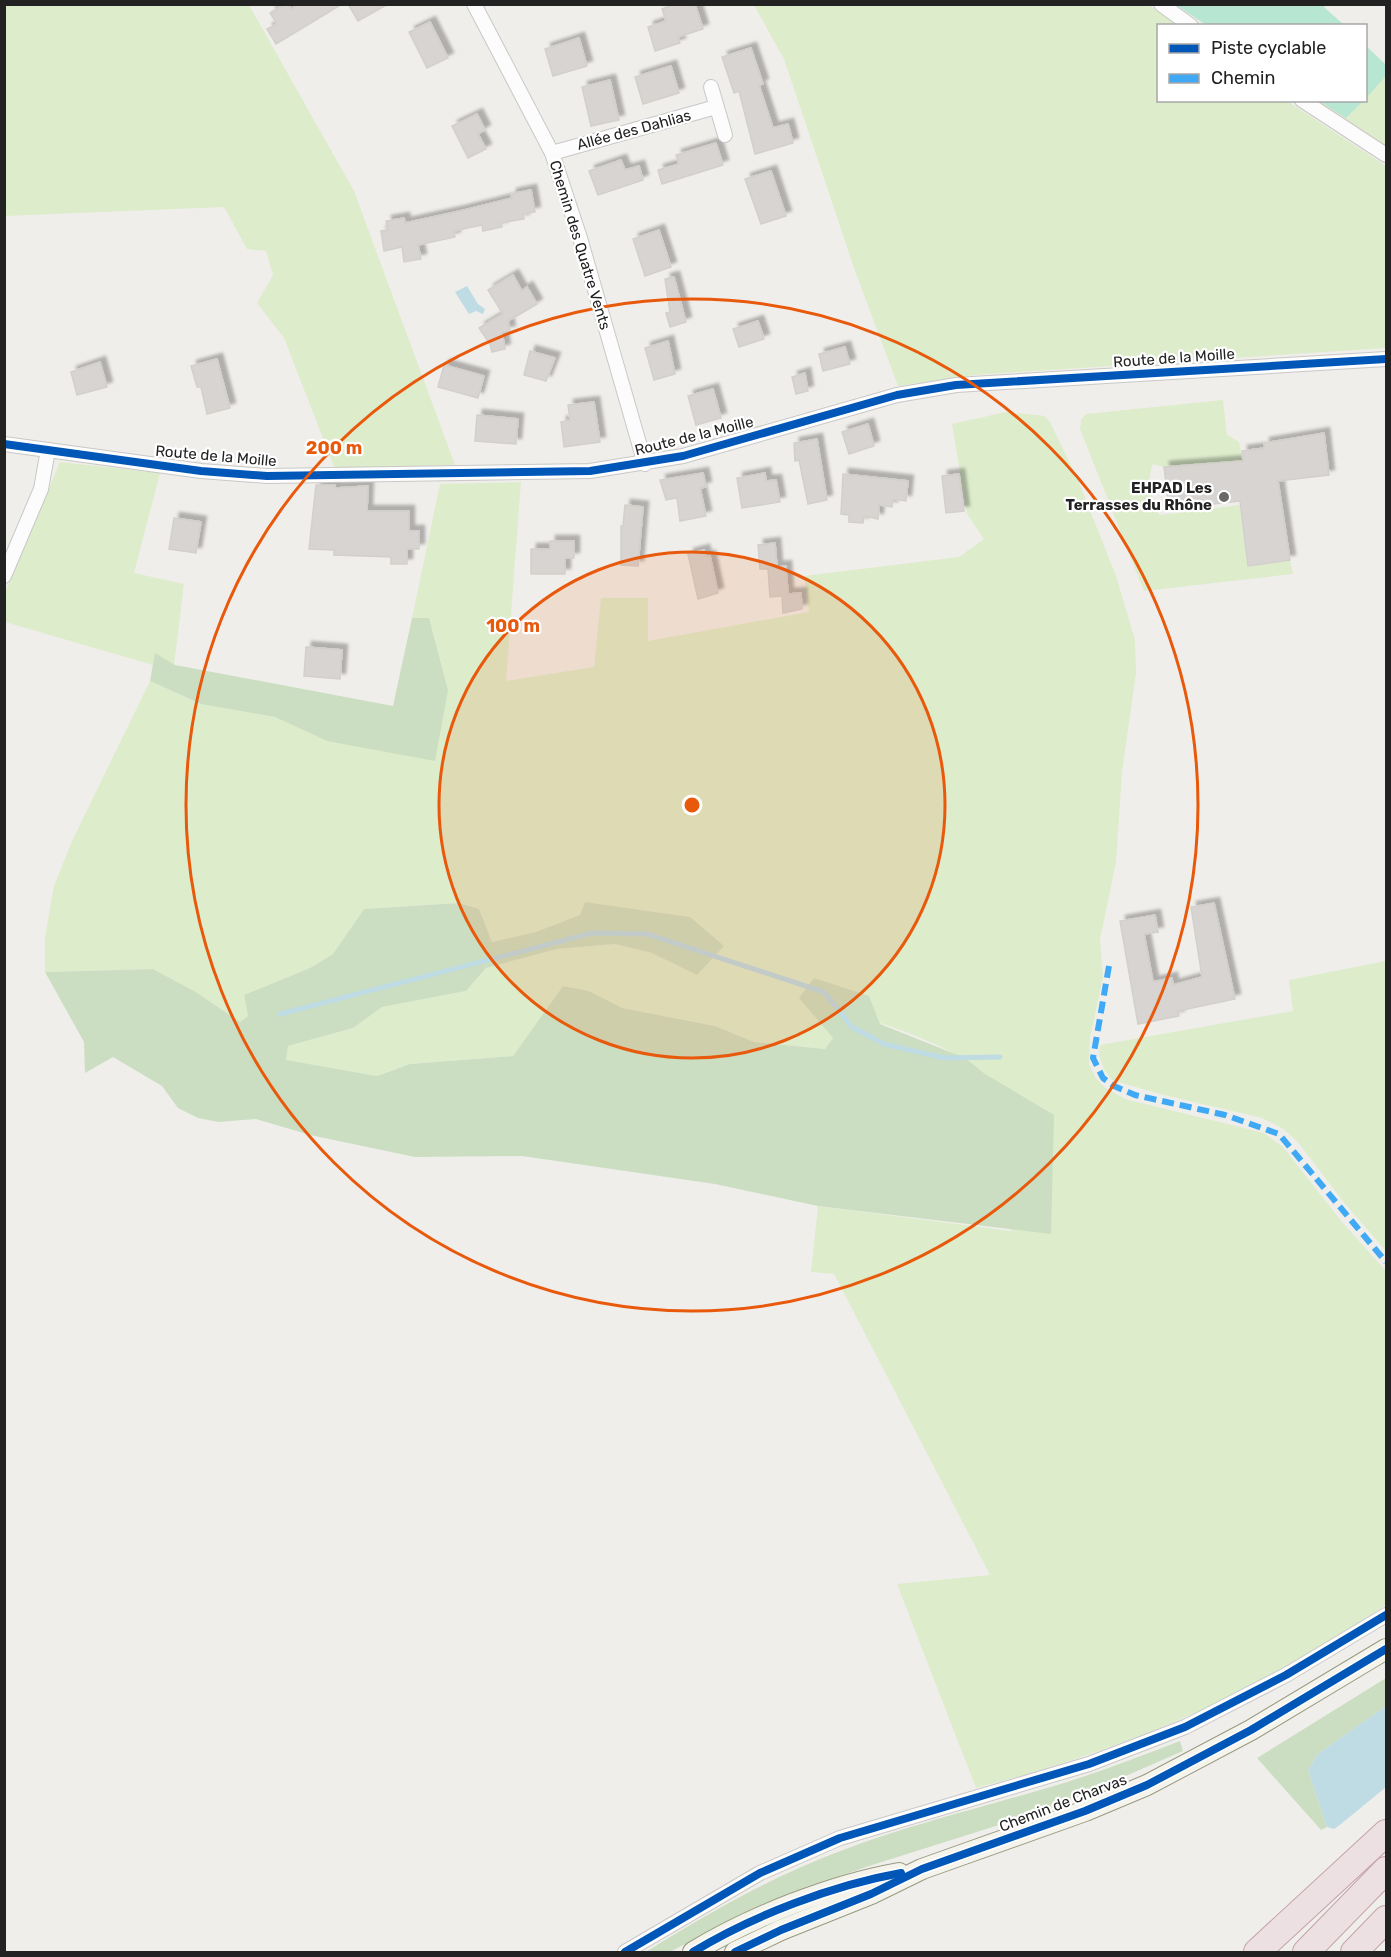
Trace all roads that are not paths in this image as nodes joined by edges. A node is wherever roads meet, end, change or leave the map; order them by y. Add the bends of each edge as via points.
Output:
1 (474, 4) edge
2 (1161, 4) edge
3 (1188, 24) edge
4 (711, 87) dead end
5 (1305, 102) edge
6 (716, 107) junction
7 (725, 135) dead end
8 (552, 153) junction
9 (1386, 155) edge
10 (1386, 359) edge
11 (4, 444) edge
12 (48, 450) junction
13 (645, 464) junction
14 (4, 576) edge
15 (1386, 1615) edge
16 (1386, 1649) edge
17 (1386, 1833) edge
18 (922, 1869) junction
19 (1386, 1870) edge
20 (1386, 1920) edge
21 (625, 1953) edge
22 (693, 1953) edge
23 (735, 1953) edge
24 (1257, 1953) edge
25 (1306, 1953) edge
26 (1354, 1953) edge

1 - 8 street, Chemin des Quatre Vents
2 - 3 street
4 - 6 street
5 - 9 street
6 - 7 street
6 - 8 street, Allée des Dahlias
8 - 13 street, Chemin des Quatre Vents
10 - 13 street, Route de la Moille via 956,385 897,395
11 - 12 street, Route de la Moille
12 - 13 street, Route de la Moille via 267,476 590,471
12 - 14 street via 41,489
15 - 21 street via 1286,1675 1185,1726 1089,1764 840,1838 751,1878
16 - 18 street, Chemin de Charvas via 1251,1730 1147,1785
17 - 24 highway
18 - 22 street via 865,1879 835,1890 774,1913
18 - 23 street, Chemin de Charvas
19 - 25 highway
20 - 26 highway

